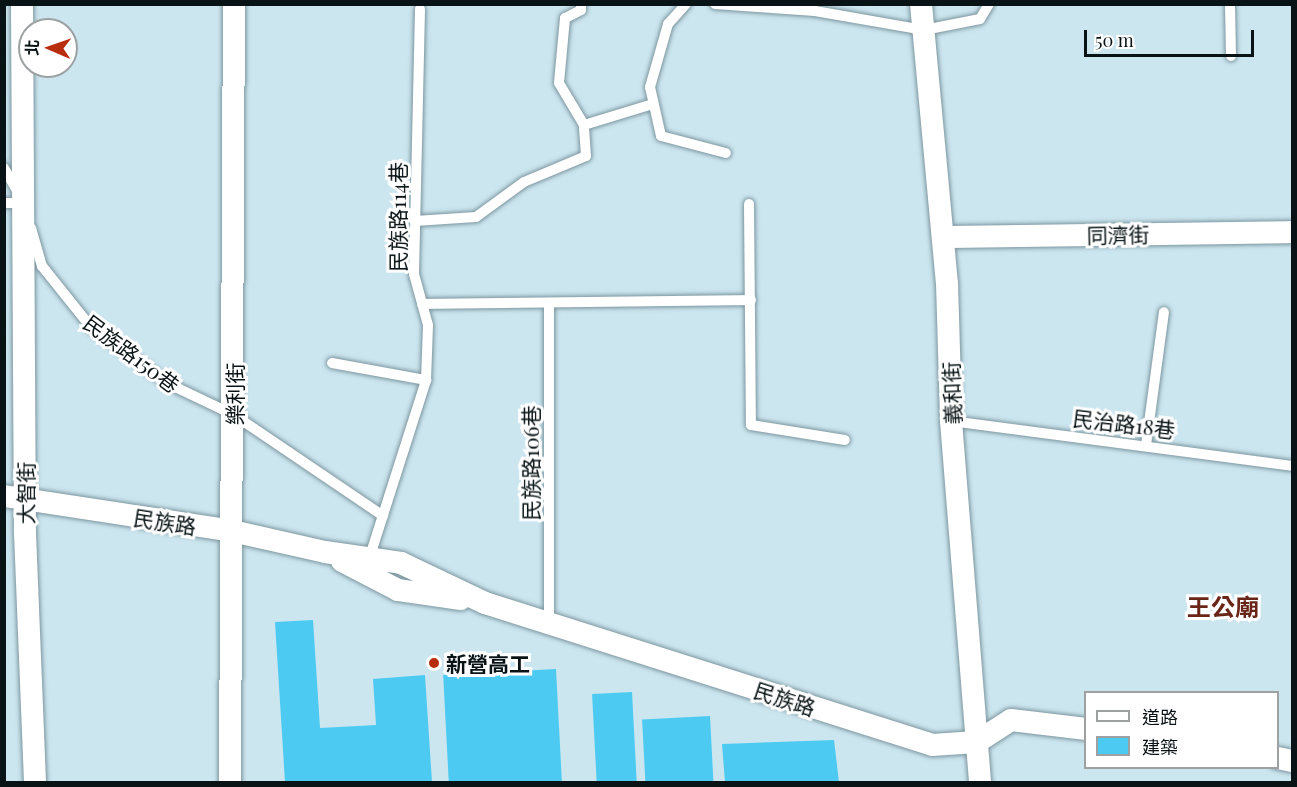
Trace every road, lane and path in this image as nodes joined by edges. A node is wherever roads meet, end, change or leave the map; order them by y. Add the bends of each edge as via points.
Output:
1 (22, 4) edge
2 (234, 4) edge
3 (581, 4) edge
4 (686, 4) edge
5 (716, 4) edge
6 (921, 4) edge
7 (989, 4) edge
8 (1230, 4) edge
9 (420, 9) dead end
10 (924, 30) junction
11 (1231, 57) dead end
12 (653, 104) junction
13 (584, 125) junction
14 (726, 153) dead end
15 (4, 168) edge
16 (14, 203) edge
17 (749, 204) dead end
18 (415, 221) junction
19 (1293, 232) edge
20 (943, 237) junction
21 (751, 300) junction
22 (549, 303) junction
23 (422, 304) junction
24 (1164, 312) dead end
25 (332, 363) dead end
26 (426, 380) junction
27 (234, 415) junction
28 (951, 422) junction
29 (844, 440) dead end
30 (1146, 445) junction
31 (1293, 466) edge
32 (15, 498) edge
33 (383, 516) junction
34 (232, 531) junction
35 (325, 552) junction
36 (369, 558) junction
37 (485, 603) junction
38 (549, 623) junction
39 (1084, 729) edge
40 (977, 742) junction
41 (35, 783) edge
42 (230, 783) edge
43 (980, 783) edge

1 - 16 street, 民族路150巷
2 - 27 street, 樂利街
3 - 13 lane via 581,10 565,18 559,83
4 - 12 lane via 668,24 650,87
5 - 10 lane via 815,11
6 - 10 street, 義和街
7 - 10 lane via 980,19
8 - 11 lane
9 - 18 lane, 民族路114巷
10 - 20 street, 義和街
12 - 13 lane
12 - 14 lane via 661,136
13 - 18 lane via 586,156 524,182 476,217
15 - 16 lane, 民族路150巷
16 - 27 lane, 民族路150巷 via 42,266 90,326 169,384
16 - 32 street, 大智街
17 - 21 lane
18 - 23 lane, 民族路114巷 via 414,273
19 - 20 street, 同濟街
20 - 28 street, 義和街
21 - 22 lane
21 - 29 lane via 752,425
22 - 23 lane
22 - 38 lane, 民族路106巷
23 - 26 lane, 民族路114巷 via 428,325
24 - 30 lane
25 - 26 lane
26 - 33 lane, 民族路114巷
27 - 33 lane, 民族路150巷
27 - 34 street, 樂利街
28 - 30 lane, 民治路18巷
28 - 40 street, 義和街
30 - 31 lane, 民治路18巷
32 - 34 street, 民族路
32 - 41 street, 大智街
33 - 36 lane, 民族路114巷
34 - 35 street, 民族路
34 - 42 street, 樂利街
35 - 36 street, 民族路
35 - 37 street, 民族路 via 398,590
36 - 37 street, 民族路 via 401,564
37 - 38 street, 民族路
38 - 40 street, 民族路 via 932,745
39 - 40 street, 民族路 via 1011,720
40 - 43 street, 義和街

